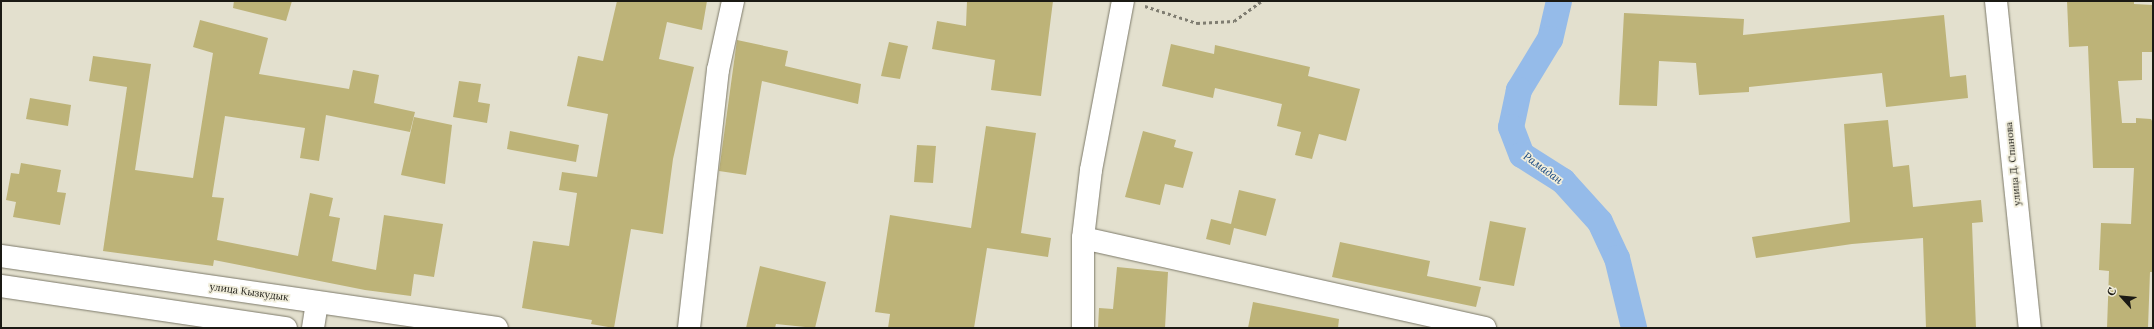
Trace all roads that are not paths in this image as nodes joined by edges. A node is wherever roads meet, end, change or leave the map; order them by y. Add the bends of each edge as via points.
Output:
1 (733, 1) edge
2 (1996, 1) edge
3 (1130, 2) edge
4 (1084, 238) junction
5 (1, 256) edge
6 (1, 286) edge
7 (317, 302) junction
8 (286, 328) edge
9 (313, 328) edge
10 (497, 328) edge
11 (689, 328) edge
12 (1083, 328) edge
13 (1485, 328) edge
14 (2030, 328) edge

1 - 11 street via 718,70
2 - 14 street, улица Д. Спанова
3 - 4 street via 1091,170
4 - 12 street
4 - 13 street
5 - 7 street, улица Кызкудык
6 - 8 street
7 - 9 street
7 - 10 street, улица Кызкудык

